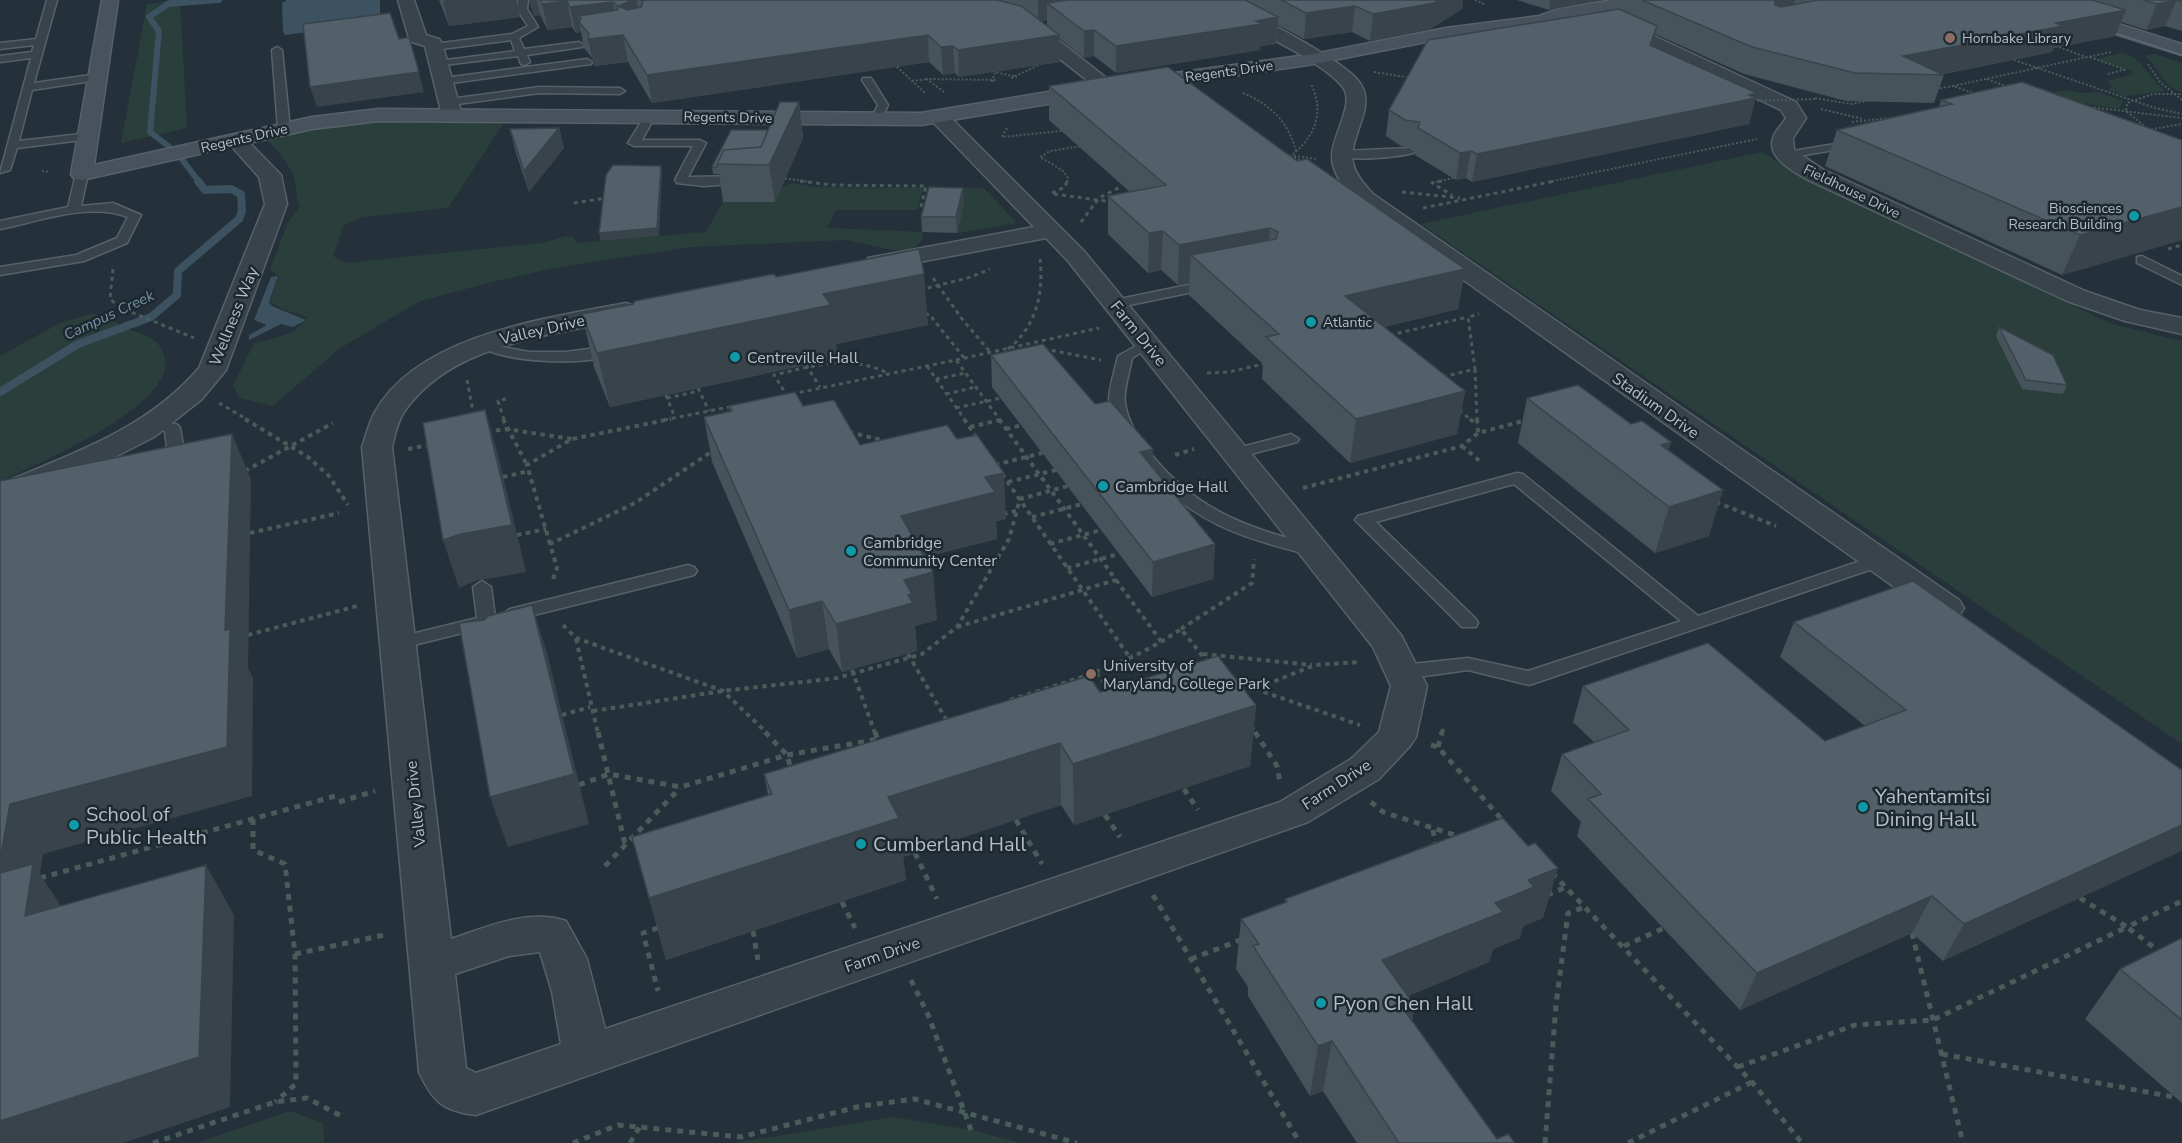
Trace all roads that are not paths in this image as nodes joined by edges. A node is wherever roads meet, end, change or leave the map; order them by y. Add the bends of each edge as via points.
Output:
1 (51, 0) edge
2 (110, 0) edge
3 (406, 0) edge
4 (524, 0) edge
5 (1215, 0) edge
6 (1644, 0) edge
7 (2026, 0) edge
8 (960, 4) edge
9 (1585, 10) junction
10 (1550, 19) junction
11 (1607, 19) junction
12 (495, 30) dead end
13 (40, 41) junction
14 (582, 41) edge
15 (0, 45) edge
16 (518, 45) junction
17 (277, 50) dead end
18 (2182, 50) edge
19 (431, 53) junction
20 (36, 54) junction
21 (0, 59) edge
22 (1314, 59) junction
23 (587, 62) edge
24 (529, 69) junction
25 (98, 77) junction
26 (867, 80) dead end
27 (28, 87) junction
28 (1109, 88) junction
29 (539, 90) junction
30 (620, 91) dead end
31 (939, 103) junction
32 (451, 109) junction
33 (650, 116) junction
34 (876, 118) junction
35 (284, 129) junction
36 (90, 136) junction
37 (236, 140) junction
38 (1862, 142) edge
39 (13, 145) junction
40 (1409, 151) edge
41 (1341, 153) junction
42 (1787, 155) junction
43 (0, 169) edge
44 (82, 174) junction
45 (763, 177) edge
46 (74, 210) junction
47 (0, 225) edge
48 (1065, 229) junction
49 (2142, 260) edge
50 (849, 268) edge
51 (0, 271) edge
52 (2182, 281) edge
53 (1224, 282) edge
54 (1115, 304) junction
55 (650, 306) edge
56 (2182, 326) edge
57 (484, 343) junction
58 (1147, 344) junction
59 (630, 346) edge
60 (154, 424) junction
61 (1291, 439) dead end
62 (1236, 453) junction
63 (148, 467) edge
64 (0, 495) edge
65 (1314, 551) junction
66 (1878, 561) junction
67 (688, 572) dead end
68 (482, 587) dead end
69 (487, 621) junction
70 (1965, 621) edge
71 (1695, 622) junction
72 (1469, 623) dead end
73 (398, 643) junction
74 (491, 651) edge
75 (1399, 664) junction
76 (432, 963) junction
77 (587, 1056) junction

1 - 13 lane
2 - 25 street
3 - 19 street
4 - 16 lane via 522,9 533,27
5 - 22 street
6 - 9 street, Regents Drive
7 - 18 street
8 - 28 street via 992,17 1036,25
9 - 10 street, Regents Drive
9 - 11 street, Fieldhouse Drive
10 - 11 street, Regents Drive
10 - 22 street, Regents Drive via 1446,33
11 - 42 street, Fieldhouse Drive via 1703,70 1780,100 1795,112 1794,124 1782,139
12 - 19 lane
13 - 15 lane
13 - 20 lane
14 - 16 lane
16 - 19 lane
16 - 19 lane
16 - 24 lane
17 - 35 lane
19 - 24 lane
19 - 32 street
20 - 21 lane
20 - 27 lane
22 - 28 street, Regents Drive via 1162,87
22 - 41 street via 1341,75 1355,93 1356,104
23 - 24 lane
24 - 29 lane
25 - 27 lane
25 - 36 street
26 - 34 lane via 883,105
27 - 39 lane
28 - 31 street, Regents Drive
29 - 30 lane
29 - 32 lane
31 - 34 street, Regents Drive
31 - 48 street, Farm Drive
32 - 33 street, Regents Drive
32 - 35 street, Regents Drive via 364,116
33 - 34 street, Regents Drive via 782,125
33 - 45 lane via 634,143 700,143 681,180
35 - 37 street, Regents Drive
36 - 39 lane
36 - 44 street
37 - 44 street, Regents Drive
37 - 60 street, Wellness Way via 270,175 276,204 212,370 181,406
38 - 42 lane
39 - 43 lane via 6,168
40 - 41 lane
41 - 66 street, Stadium Drive via 1348,180 1365,199
42 - 56 street, Fieldhouse Drive via 1816,175 2076,296 2134,316
44 - 46 lane
46 - 47 lane
46 - 51 lane via 113,207 135,215 122,240 79,258
48 - 50 street
48 - 54 street, Farm Drive
49 - 52 lane
53 - 54 lane
54 - 58 street, Farm Drive
55 - 57 street, Valley Drive
57 - 59 lane via 495,351 530,356 598,353
57 - 73 street, Valley Drive via 421,378 387,415 378,440
58 - 62 street, Farm Drive
58 - 65 lane via 1125,356 1117,402 1136,447 1181,497 1200,510 1256,536
60 - 63 lane via 172,428 177,458
60 - 64 street, Wellness Way
61 - 62 lane
62 - 65 street, Farm Drive
65 - 75 street, Farm Drive
66 - 70 street, Stadium Drive
66 - 71 lane
67 - 69 lane
68 - 69 lane
69 - 73 lane
69 - 74 lane
71 - 72 lane via 1517,478 1364,520
71 - 75 lane via 1529,678 1468,664
73 - 76 street, Valley Drive
75 - 77 street, Farm Drive via 1408,686 1397,736 1365,769 1294,812
76 - 77 street via 509,938 551,933 567,964
76 - 77 street, Valley Drive via 443,1072 448,1084 459,1092 476,1094 497,1089

